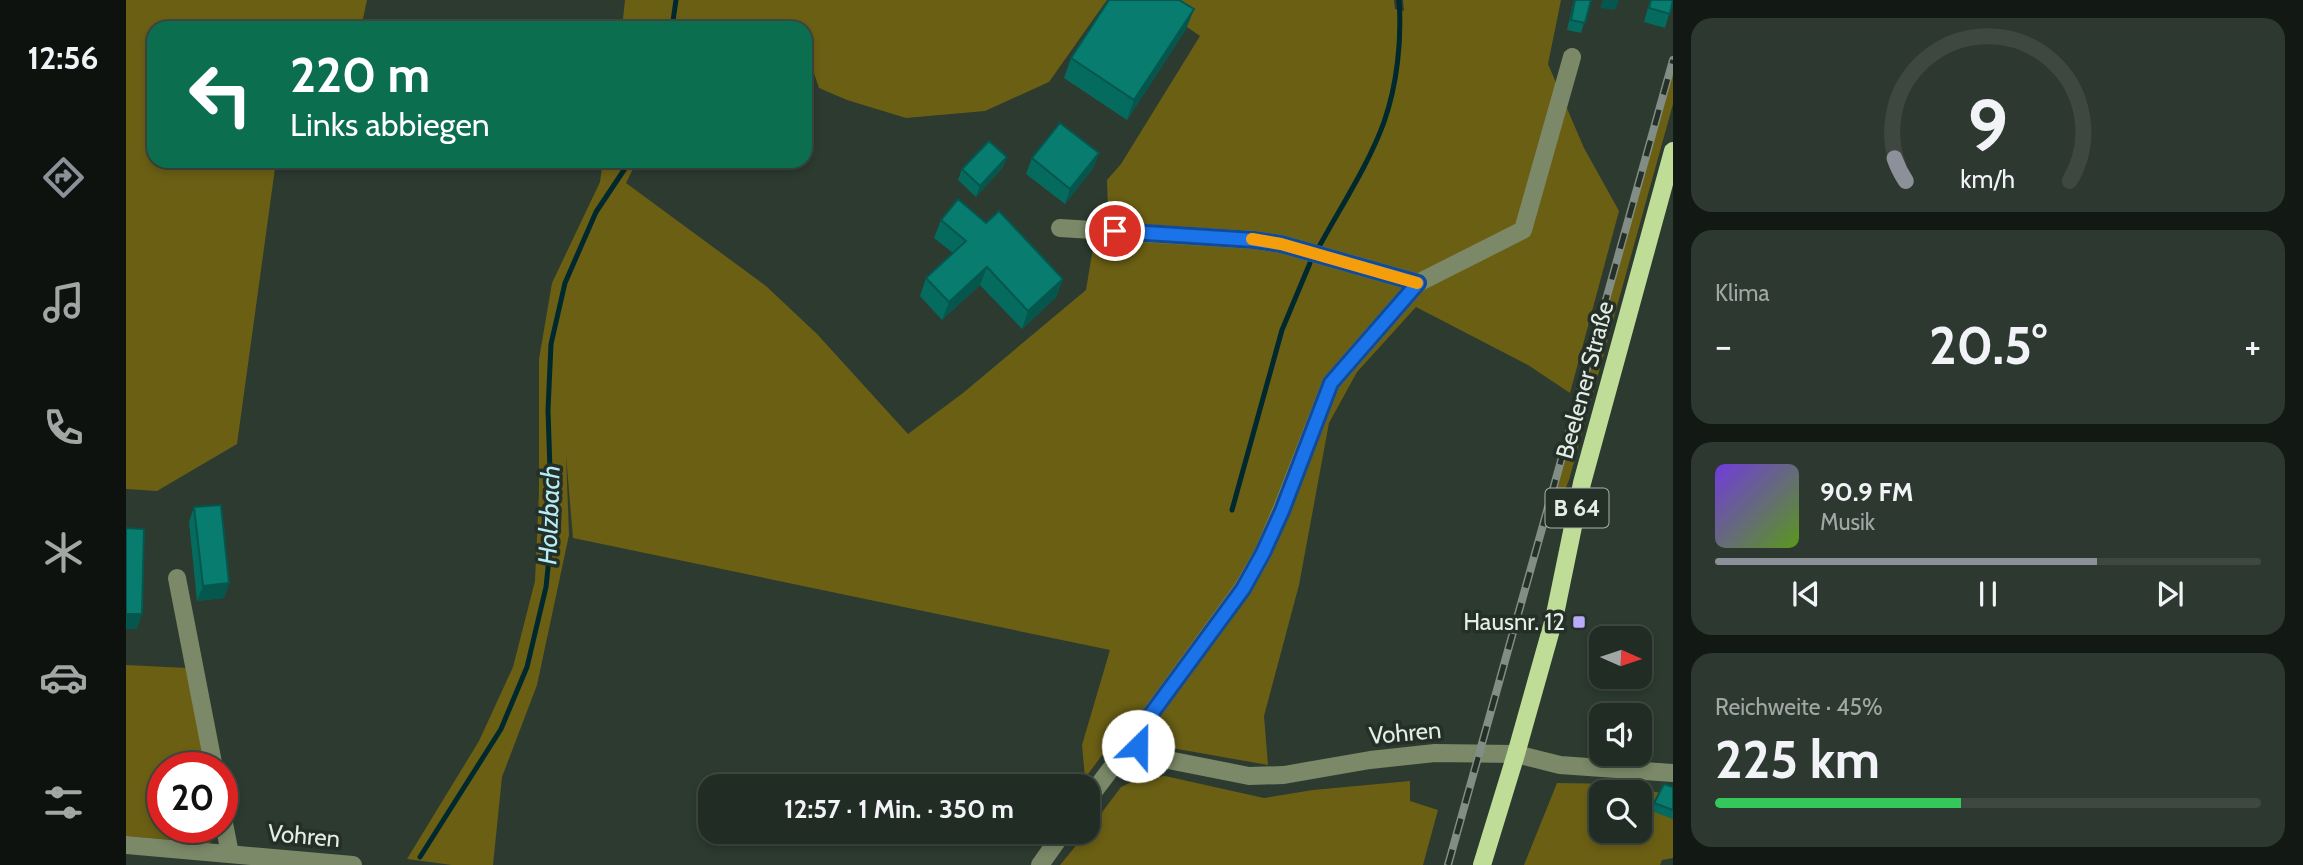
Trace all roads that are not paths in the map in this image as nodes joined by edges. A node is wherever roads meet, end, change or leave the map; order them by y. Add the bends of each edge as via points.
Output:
1 (1572, 57) dead end
2 (1673, 151) edge
3 (1060, 228) dead end
4 (1418, 283) junction
5 (177, 578) dead end
6 (1138, 732) junction
7 (211, 752) edge
8 (1516, 754) junction
9 (1143, 755) junction
10 (1116, 762) junction
11 (1673, 773) edge
12 (1100, 783) edge
13 (228, 843) edge
14 (1055, 844) edge
15 (126, 845) edge
16 (230, 854) junction
17 (353, 865) edge
18 (1040, 865) edge
19 (1482, 865) edge

1 - 4 street via 1523,230
2 - 8 main road, Beelener Straße / B 64 via 1582,483 1553,619
3 - 4 street via 1281,244
4 - 6 street via 1331,383 1263,553 1243,589
5 - 7 street
6 - 9 street
6 - 10 street
8 - 9 street, Vohren via 1435,752 1250,776
8 - 11 street, Vohren via 1560,765
8 - 19 main road, Beelener Straße / B 64
9 - 10 street, Vohren
10 - 12 street
13 - 16 street
14 - 18 street
15 - 16 street, Vohren
16 - 17 street, Vohren

